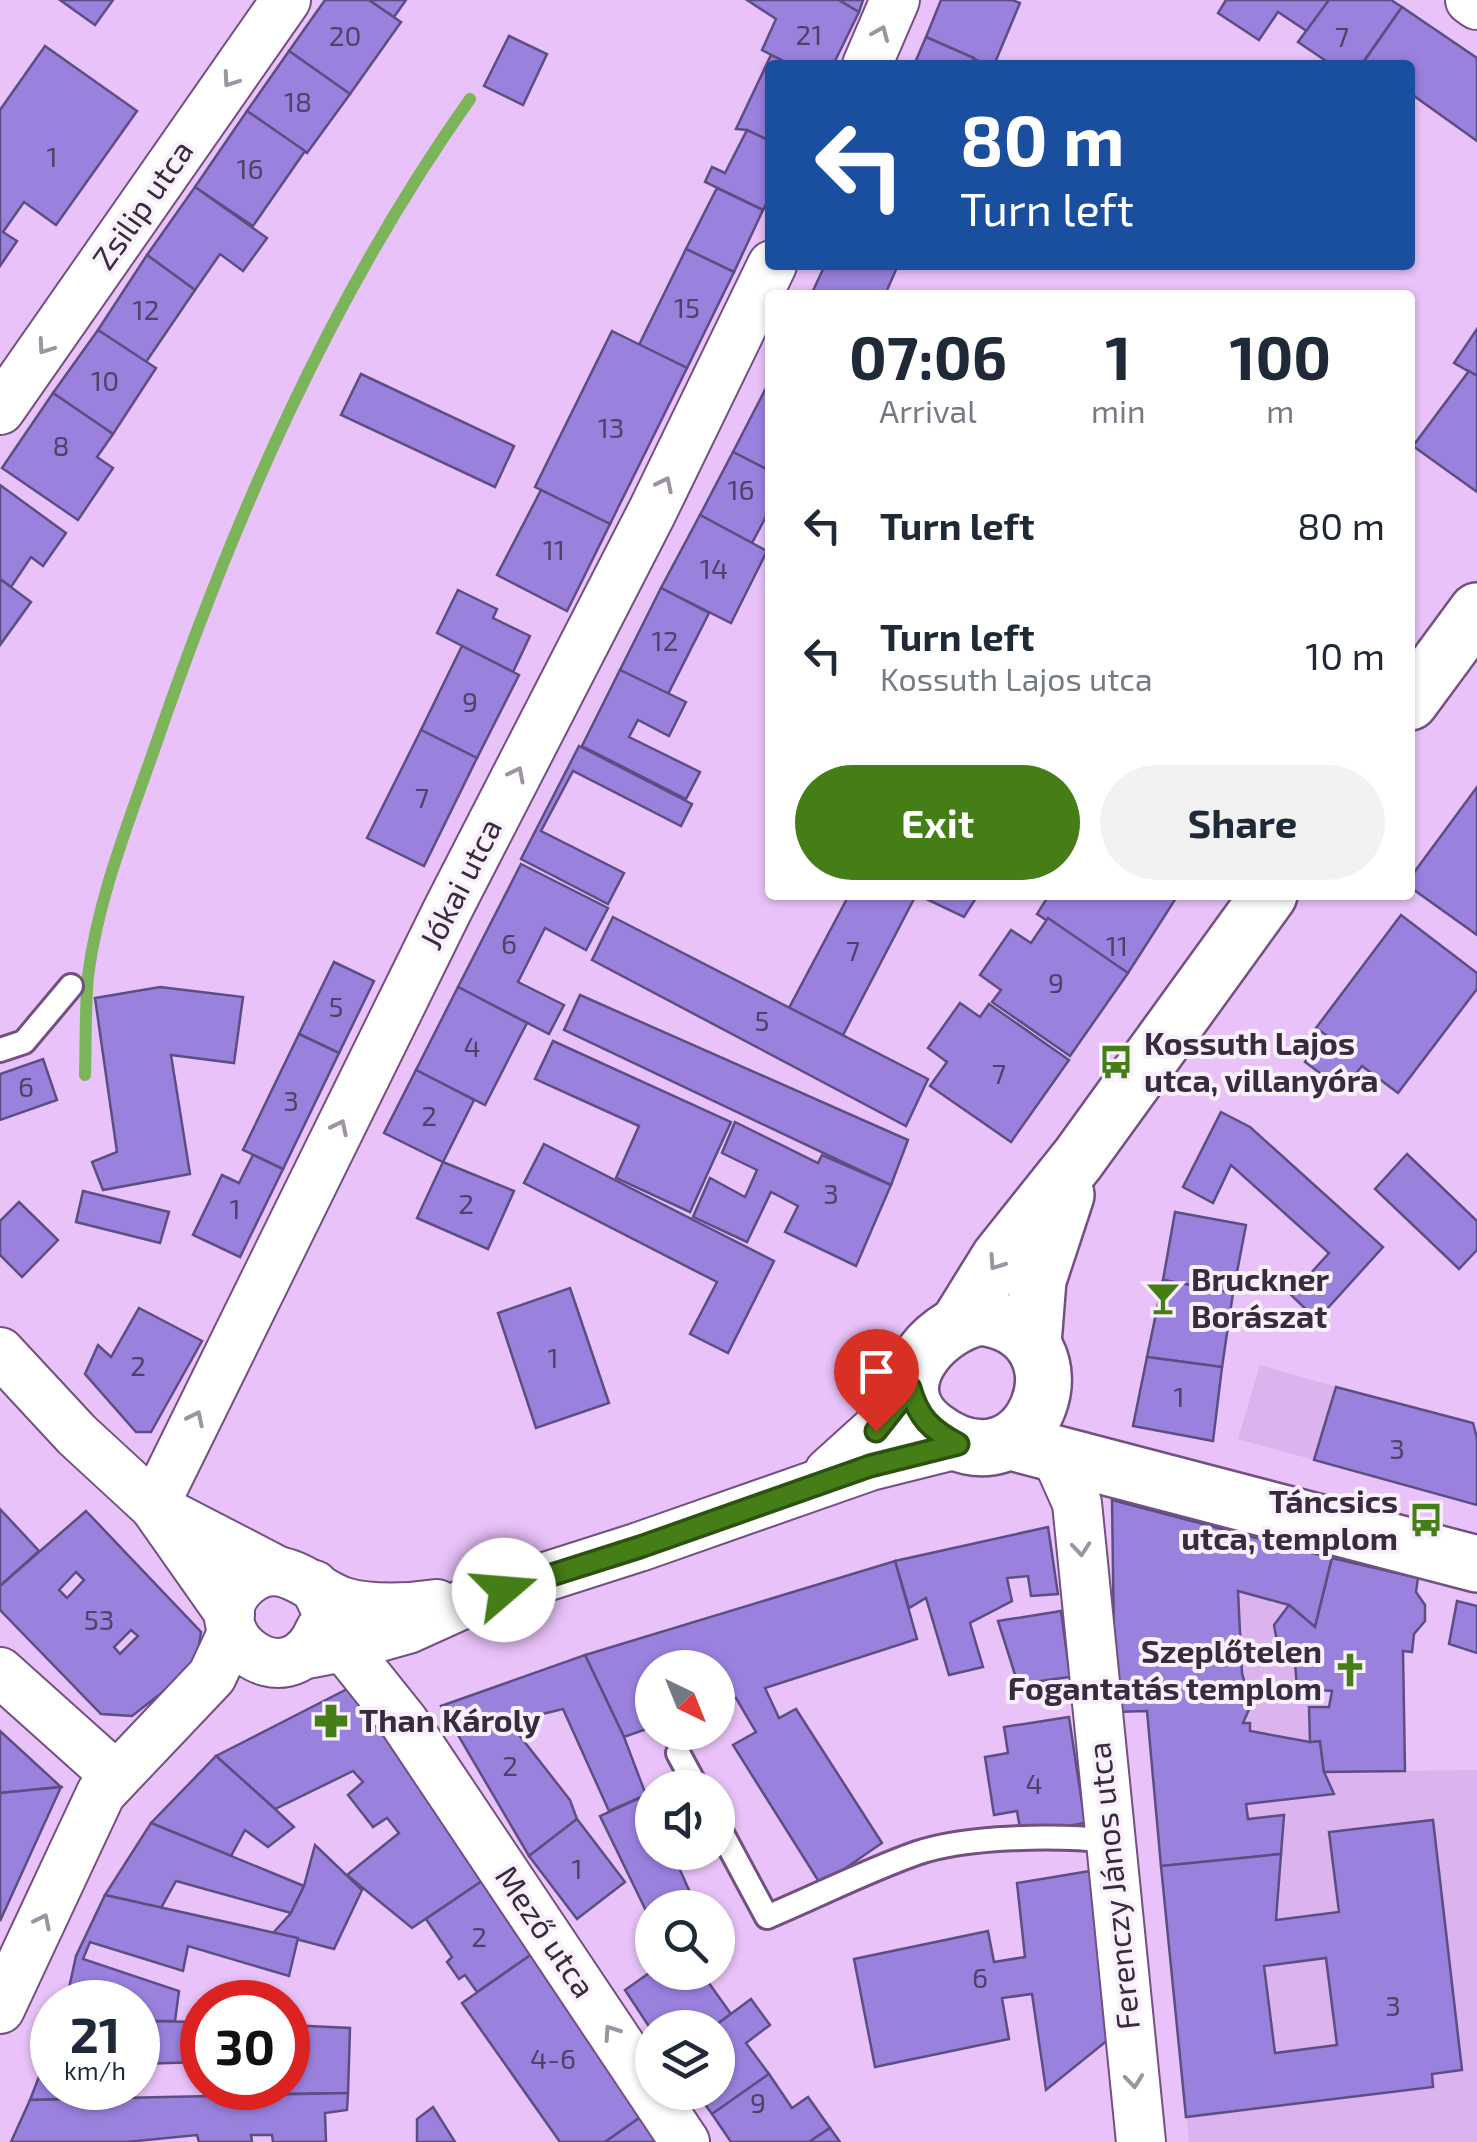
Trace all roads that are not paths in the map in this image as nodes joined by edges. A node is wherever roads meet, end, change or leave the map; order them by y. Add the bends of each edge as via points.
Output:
1 (286, 0) edge
2 (895, 0) edge
3 (1470, 0) edge
4 (1477, 5) edge
5 (869, 60) edge
6 (770, 270) edge
7 (0, 410) edge
8 (1477, 611) edge
9 (1415, 695) edge
10 (1265, 900) edge
11 (71, 986) dead end
12 (0, 1050) edge
13 (1078, 1159) junction
14 (960, 1321) junction
15 (0, 1352) edge
16 (1039, 1365) junction
17 (910, 1388) junction
18 (1008, 1448) junction
19 (811, 1487) junction
20 (1201, 1490) junction
21 (154, 1506) junction
22 (1477, 1564) edge
23 (305, 1587) junction
24 (470, 1601) junction
25 (231, 1624) junction
26 (408, 1628) junction
27 (307, 1655) junction
28 (0, 1672) edge
29 (404, 1722) junction
30 (678, 1754) dead end
31 (687, 1770) edge
32 (116, 1776) junction
33 (1110, 1840) junction
34 (735, 1857) edge
35 (0, 2009) edge
36 (685, 2142) edge
37 (1141, 2142) edge

1 -> 7 street, Zsilip utca
5 -> 2 street
3 - 4 street
21 -> 6 street, Jókai utca
8 - 9 street
10 - 13 street
11 - 12 lane via 24,1042
13 -> 14 street via 999,1258
13 - 16 street via 1038,1280
14 - 16 street via 994,1319 1017,1329
14 - 17 street via 930,1343
15 - 21 street
16 - 18 street via 1033,1420
16 - 20 street via 1068,1415
17 - 18 street via 926,1424
17 - 19 street via 881,1426
18 - 19 street via 870,1466
18 - 20 street
18 -> 33 street, Ferenczy János utca via 1078,1503
19 - 24 street
20 - 22 street
21 - 23 street
21 - 25 street
23 - 24 street via 345,1602 409,1608
23 - 25 street via 262,1573 233,1599
23 - 27 street via 317,1636
24 - 26 street
25 - 27 street via 249,1654
25 - 32 street via 212,1676
26 - 27 street
26 - 29 street, Mező utca via 393,1690
27 - 29 street, Mező utca
27 - 32 street via 154,1740
28 - 32 street
36 -> 29 street, Mező utca
30 - 31 lane
35 -> 32 street via 101,1793
33 - 34 lane via 988,1841 920,1852 768,1917
33 -> 37 street, Ferenczy János utca

